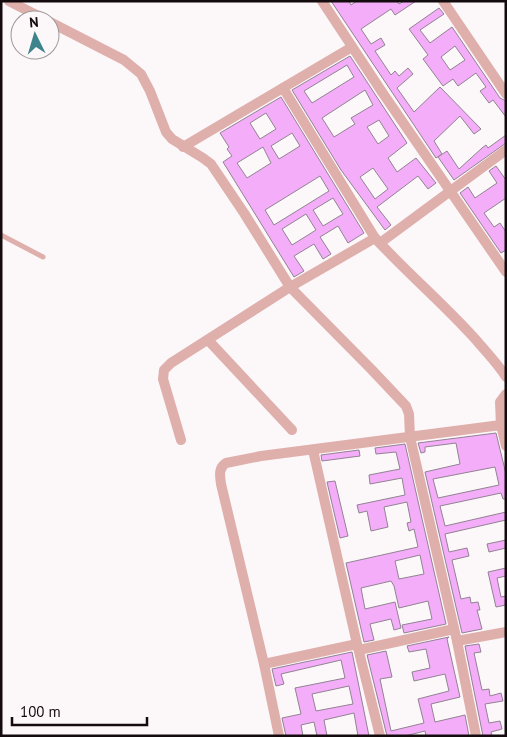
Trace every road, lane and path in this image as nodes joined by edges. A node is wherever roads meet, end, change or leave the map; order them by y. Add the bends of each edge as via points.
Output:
1 (322, 1) edge
2 (443, 1) edge
3 (15, 3) edge
4 (28, 10) edge
5 (60, 27) edge
6 (352, 47) junction
7 (283, 88) junction
8 (506, 94) edge
9 (183, 147) junction
10 (506, 150) edge
11 (450, 191) junction
12 (1, 234) edge
13 (378, 240) junction
14 (43, 257) dead end
15 (506, 272) edge
16 (290, 288) junction
17 (208, 340) junction
18 (506, 377) edge
19 (506, 394) edge
20 (501, 425) junction
21 (292, 430) dead end
22 (410, 437) junction
23 (181, 440) dead end
24 (506, 446) edge
25 (313, 450) junction
26 (454, 629) junction
27 (506, 632) edge
28 (457, 641) junction
29 (358, 647) junction
30 (264, 664) junction
31 (279, 736) edge
32 (380, 736) edge
33 (476, 736) edge

1 - 6 street
2 - 8 street
3 - 4 street
5 - 9 street via 124,60 141,74 166,132
6 - 7 street
6 - 11 street
7 - 9 street
7 - 13 street
9 - 16 street via 203,158 218,173
10 - 11 street
11 - 13 street
11 - 15 street
12 - 14 lane
13 - 16 street
13 - 18 street via 452,314
16 - 17 street
16 - 22 street via 401,399 410,414
17 - 21 street
17 - 23 street via 164,370 163,379
19 - 20 street via 500,402
20 - 22 street
20 - 24 street
22 - 25 street
22 - 26 street
25 - 29 street
25 - 30 street via 226,462 220,472
26 - 28 street
26 - 29 street
27 - 28 street
28 - 33 street
29 - 30 street
29 - 32 street
30 - 31 street

